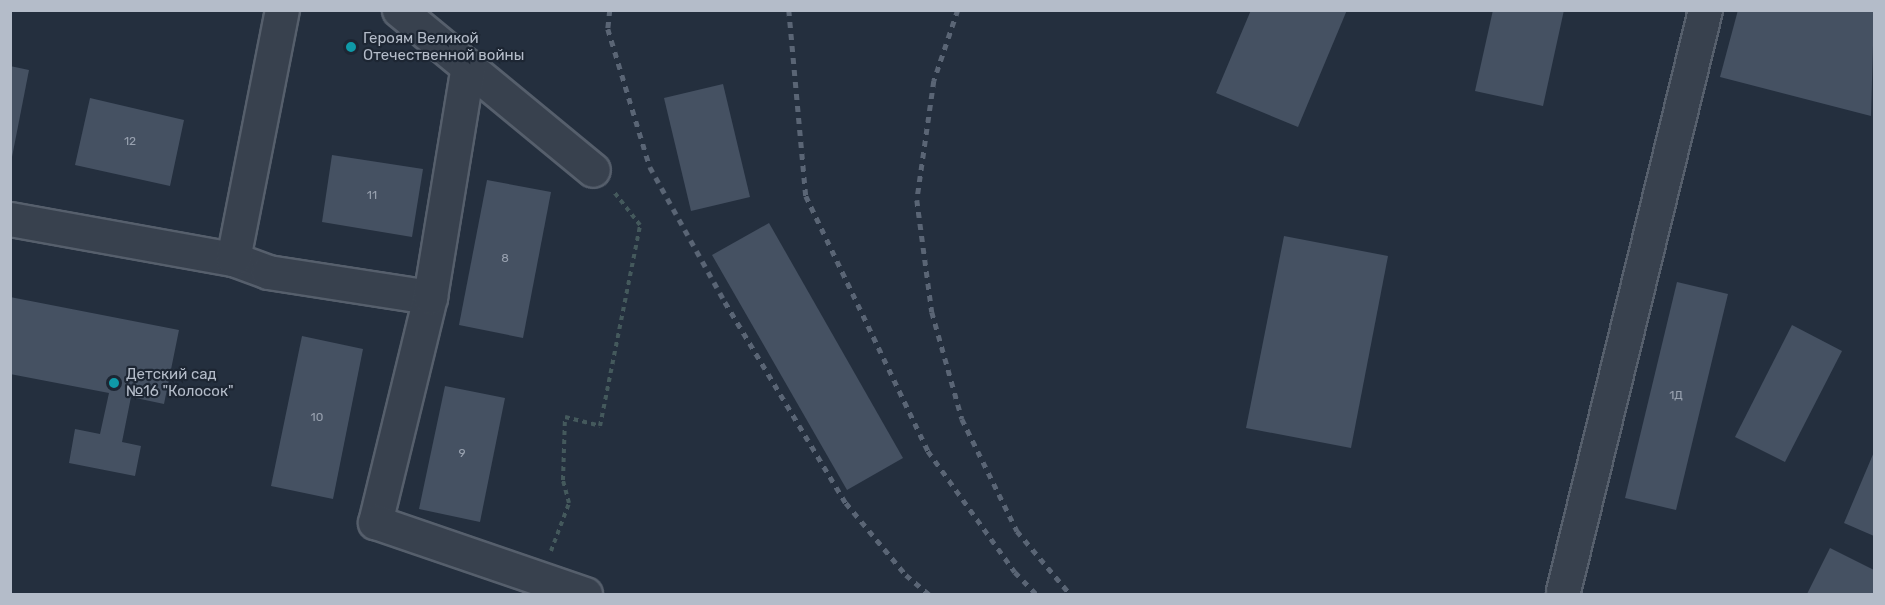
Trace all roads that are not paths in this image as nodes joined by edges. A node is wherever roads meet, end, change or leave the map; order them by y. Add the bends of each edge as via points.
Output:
1 (282, 10) edge
2 (399, 10) edge
3 (1705, 10) edge
4 (468, 66) junction
5 (593, 170) road end
6 (10, 219) edge
7 (233, 259) junction
8 (430, 297) junction
9 (1563, 591) dead end
10 (585, 594) edge

1 - 7 street
2 - 4 street
3 - 9 street
4 - 5 street
4 - 8 street
6 - 7 street
7 - 8 street via 268,272
8 - 10 street via 375,522

